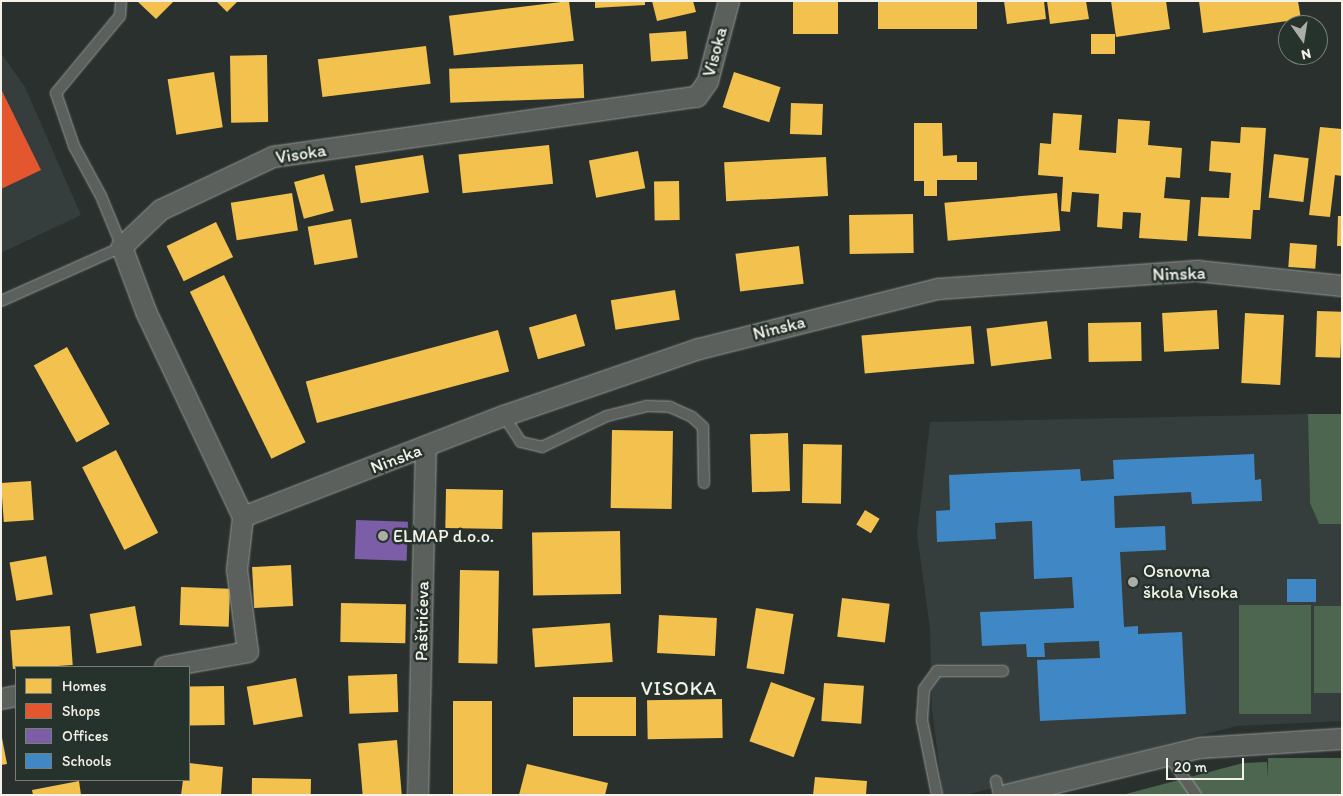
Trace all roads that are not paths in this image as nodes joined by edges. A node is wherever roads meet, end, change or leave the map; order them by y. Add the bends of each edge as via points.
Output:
1 (121, 1) edge
2 (729, 1) edge
3 (122, 247) junction
4 (1342, 286) edge
5 (1, 301) edge
6 (504, 416) junction
7 (426, 447) junction
8 (704, 483) dead end
9 (244, 517) junction
10 (171, 666) edge
11 (1003, 671) dead end
12 (15, 696) edge
13 (1, 699) edge
14 (1342, 739) edge
15 (1168, 756) junction
16 (1002, 788) edge
17 (418, 795) edge
18 (937, 795) edge
19 (999, 795) edge
20 (1196, 795) edge

1 - 3 lane via 120,16 56,93 74,146 101,196
2 - 3 street, Visoka via 708,81 697,98 273,156 161,210
3 - 5 lane
3 - 9 street via 147,314
4 - 6 street, Ninska via 1197,271 938,289 699,349
6 - 7 street, Ninska
6 - 8 lane via 521,442 542,447 607,416 647,406 670,407 692,417 703,427
7 - 9 street, Ninska
7 - 17 street, Paštrićeva
9 - 10 street via 237,570 248,652
11 - 18 lane via 936,671 924,689 922,720
12 - 13 street
14 - 15 street via 1200,748
15 - 16 street
15 - 20 lane
16 - 19 lane

